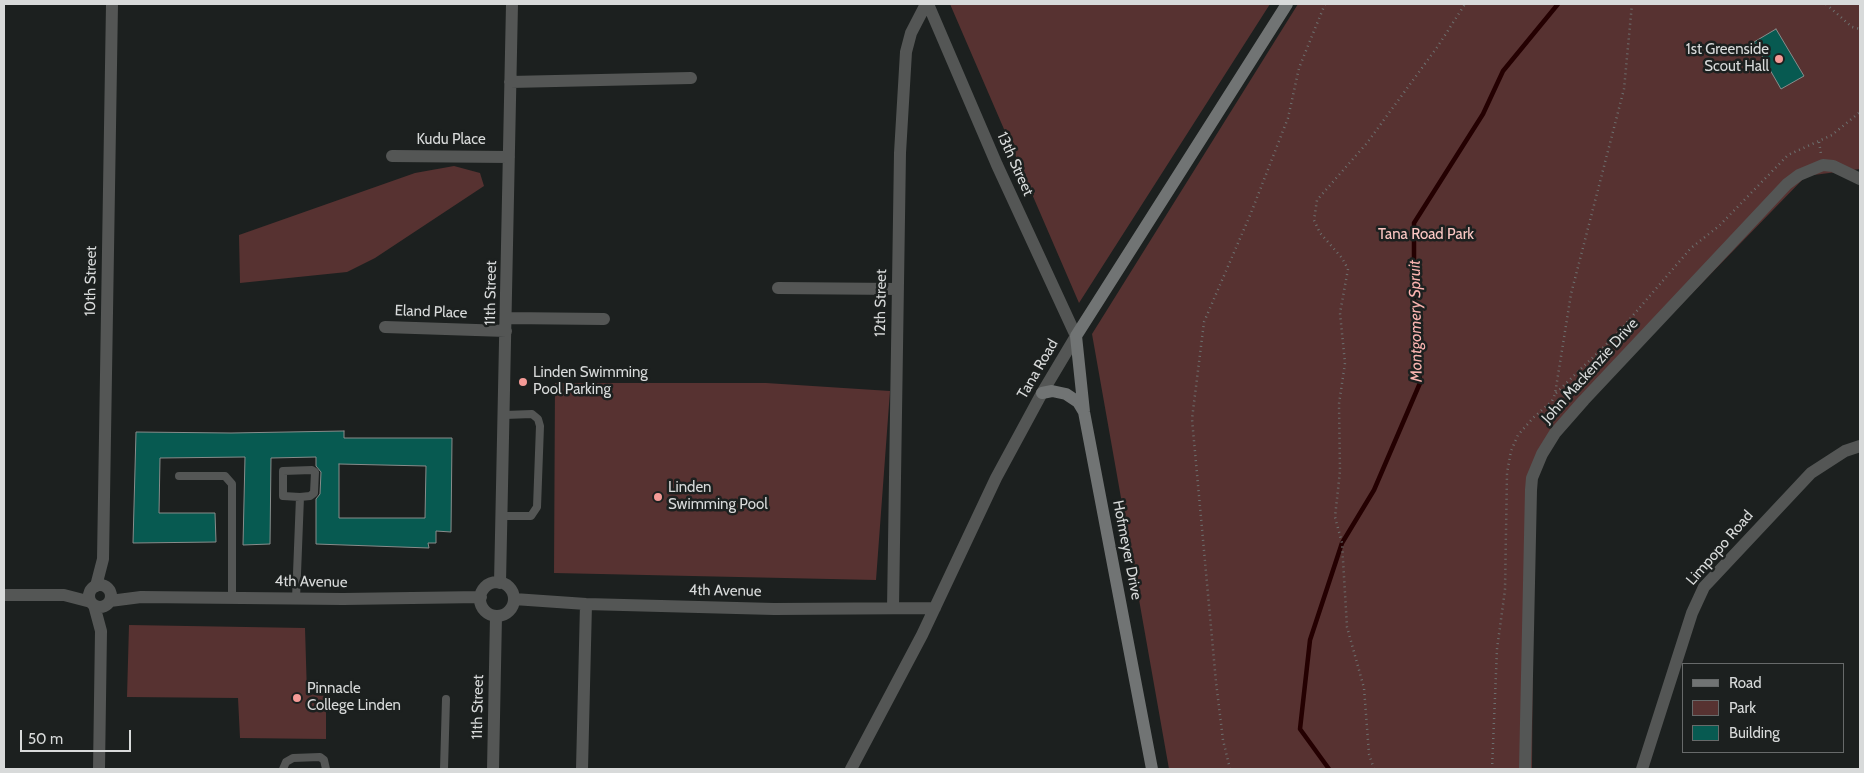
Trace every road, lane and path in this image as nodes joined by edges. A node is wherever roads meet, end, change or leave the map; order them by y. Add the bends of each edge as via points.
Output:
1 (112, 4) edge
2 (512, 4) edge
3 (927, 4) edge
4 (1287, 4) edge
5 (1325, 4) edge
6 (1465, 4) edge
7 (1632, 4) edge
8 (1826, 4) edge
9 (1860, 29) edge
10 (691, 78) dead end
11 (510, 82) junction
12 (1860, 112) edge
13 (392, 156) dead end
14 (509, 156) junction
15 (1860, 179) edge
16 (778, 288) dead end
17 (898, 289) junction
18 (604, 319) dead end
19 (506, 325) junction
20 (385, 327) dead end
21 (1076, 336) junction
22 (1042, 393) junction
23 (1555, 394) junction
24 (1084, 412) junction
25 (505, 415) junction
26 (1860, 446) edge
27 (179, 476) dead end
28 (300, 497) junction
29 (503, 516) junction
30 (500, 583) junction
31 (4, 595) edge
32 (101, 596) junction
33 (232, 597) junction
34 (481, 597) junction
35 (296, 599) junction
36 (514, 599) junction
37 (586, 604) junction
38 (893, 608) junction
39 (935, 608) junction
40 (496, 616) junction
41 (446, 699) dead end
42 (99, 769) edge
43 (283, 769) edge
44 (326, 769) edge
45 (444, 769) edge
46 (493, 769) edge
47 (582, 769) edge
48 (851, 769) edge
49 (1152, 769) edge
50 (1230, 769) edge
51 (1374, 769) edge
52 (1492, 769) edge
53 (1525, 769) edge
54 (1642, 769) edge

1 - 32 street, 10th Street
2 - 11 street, 11th Street
3 - 17 street, 12th Street via 911,33 905,61
3 - 21 street, 13th Street
4 - 21 main road, Tana Road
5 - 50 path via 1299,68 1288,118 1204,322 1195,390 1192,419 1216,682
6 - 51 path via 1367,142 1317,200 1314,220 1348,269 1340,313 1345,363 1339,404 1340,470 1335,517 1342,544 1347,627 1364,688
7 - 23 path via 1624,89 1571,294
8 - 9 path via 1852,27
10 - 11 street
11 - 14 street, 11th Street
12 - 23 path via 1832,135 1788,155 1719,226 1691,248 1617,334
13 - 14 street, Kudu Place
14 - 19 street, 11th Street
15 - 53 street, John Mackenzie Drive via 1833,166 1822,165 1787,184 1578,406 1542,454 1531,484
16 - 17 street
17 - 38 street, 12th Street
18 - 19 street, Eland Place
19 - 20 street, Eland Place
19 - 25 street, 11th Street
21 - 22 street, Tana Road
21 - 24 main road, Hofmeyer Drive
22 - 24 main road via 1066,394 1078,402
22 - 39 street, Tana Road via 996,478
23 - 52 path via 1518,435 1507,473 1505,590 1497,648
24 - 49 main road, Hofmeyer Drive
25 - 29 street, 11th Street
25 - 29 lane via 532,414 540,426 537,507 531,516
26 - 54 street, Limpopo Road via 1845,451 1811,473 1704,587 1692,613
27 - 33 lane via 226,476 232,484
28 - 28 lane via 314,493 315,472 283,471 283,496
28 - 35 lane
29 - 30 street, 11th Street
30 - 34 street via 490,584
30 - 36 street via 510,588
31 - 32 street, 4th Avenue via 64,595 71,591
32 - 33 street, 4th Avenue via 130,593 141,597
32 - 42 street, 10th Street
33 - 35 street, 4th Avenue
34 - 35 street, 4th Avenue
34 - 40 street via 482,608
36 - 37 street, 4th Avenue
36 - 40 street via 511,610
37 - 38 street, 4th Avenue via 774,609
37 - 47 street
38 - 39 street, 4th Avenue
39 - 48 street, Tana Road
40 - 46 street, 11th Street
41 - 45 lane
43 - 44 lane via 293,758 320,757

